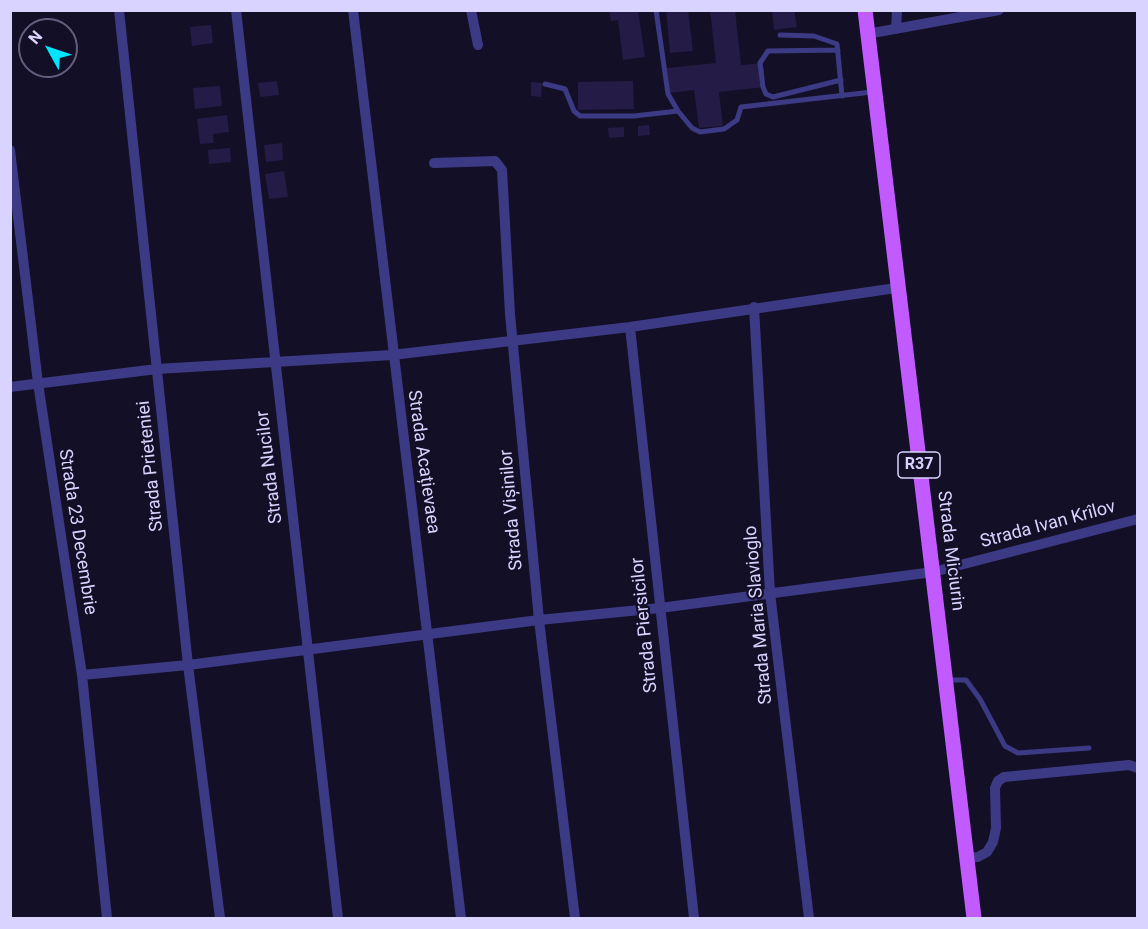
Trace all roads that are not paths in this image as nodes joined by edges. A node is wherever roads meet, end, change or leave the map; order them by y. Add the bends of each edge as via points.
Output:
1 (119, 10) edge
2 (236, 10) edge
3 (353, 10) edge
4 (471, 10) edge
5 (656, 10) edge
6 (865, 10) edge
7 (897, 10) edge
8 (999, 10) edge
9 (896, 29) junction
10 (867, 34) junction
11 (780, 35) dead end
12 (478, 45) dead end
13 (838, 50) junction
14 (841, 80) junction
15 (545, 84) dead end
16 (874, 92) junction
17 (842, 96) junction
18 (678, 111) junction
19 (10, 150) edge
20 (434, 163) dead end
21 (896, 288) junction
22 (754, 307) junction
23 (630, 327) junction
24 (513, 340) junction
25 (392, 355) junction
26 (274, 362) junction
27 (157, 369) junction
28 (38, 383) junction
29 (10, 387) edge
30 (1137, 519) edge
31 (933, 572) junction
32 (770, 593) junction
33 (660, 608) junction
34 (539, 620) junction
35 (429, 635) junction
36 (309, 650) junction
37 (188, 666) junction
38 (82, 675) junction
39 (945, 680) junction
40 (1089, 748) dead end
41 (1137, 768) edge
42 (966, 858) junction
43 (107, 918) edge
44 (220, 918) edge
45 (338, 918) edge
46 (461, 918) edge
47 (575, 918) edge
48 (694, 918) edge
49 (809, 918) edge
50 (974, 918) edge

1 - 27 street, Strada Prieteniei
2 - 26 street, Strada Nucilor
3 - 25 street, Strada Acațievaea
4 - 12 street
5 - 18 lane via 668,94
6 - 10 main road, Strada Miciurin / R37
7 - 9 street
8 - 9 street
9 - 10 street
10 - 16 main road, Strada Miciurin / R37
11 - 13 lane via 814,36 837,44
13 - 14 lane
13 - 14 lane via 768,51 760,63 763,87 773,97
14 - 17 lane
15 - 18 lane via 565,89 580,116
16 - 17 lane
16 - 21 main road, Strada Miciurin / R37
17 - 18 lane via 741,107 737,120 724,129 700,132 692,129
19 - 28 street, Strada 23 Decembrie
20 - 24 street, Strada Vișinilor via 500,163
21 - 22 street
21 - 31 main road, Strada Miciurin / R37
22 - 23 street
22 - 32 street, Strada Maria Slavioglo
23 - 24 street
23 - 33 street, Strada Piersicilor
24 - 25 street
24 - 34 street, Strada Vișinilor
25 - 26 street
25 - 35 street, Strada Acațievaea
26 - 27 street
26 - 36 street, Strada Nucilor
27 - 28 street
27 - 37 street, Strada Prieteniei
28 - 29 street
28 - 38 street, Strada 23 Decembrie
30 - 31 street, Strada Ivan Krîlov
31 - 32 street, Strada Ivan Krîlov
31 - 39 main road, Strada Miciurin / R37
32 - 33 street, Strada Ivan Krîlov
32 - 49 street, Strada Maria Slavioglo
33 - 34 street, Strada Ivan Krîlov
33 - 48 street, Strada Piersicilor
34 - 35 street, Strada Ivan Krîlov
34 - 47 street, Strada Vișinilor
35 - 36 street, Strada Ivan Krîlov
35 - 46 street, Strada Acațievaea
36 - 37 street, Strada Ivan Krîlov
36 - 45 street, Strada Nucilor
37 - 38 street, Strada Ivan Krîlov
37 - 44 street, Strada Prieteniei
38 - 43 street, Strada 23 Decembrie
39 - 40 lane via 966,680 1005,746 1018,753
39 - 42 main road, Strada Miciurin / R37
41 - 42 street via 1129,765 1004,777 994,788 993,842 987,852
42 - 50 main road, Strada Miciurin / R37

